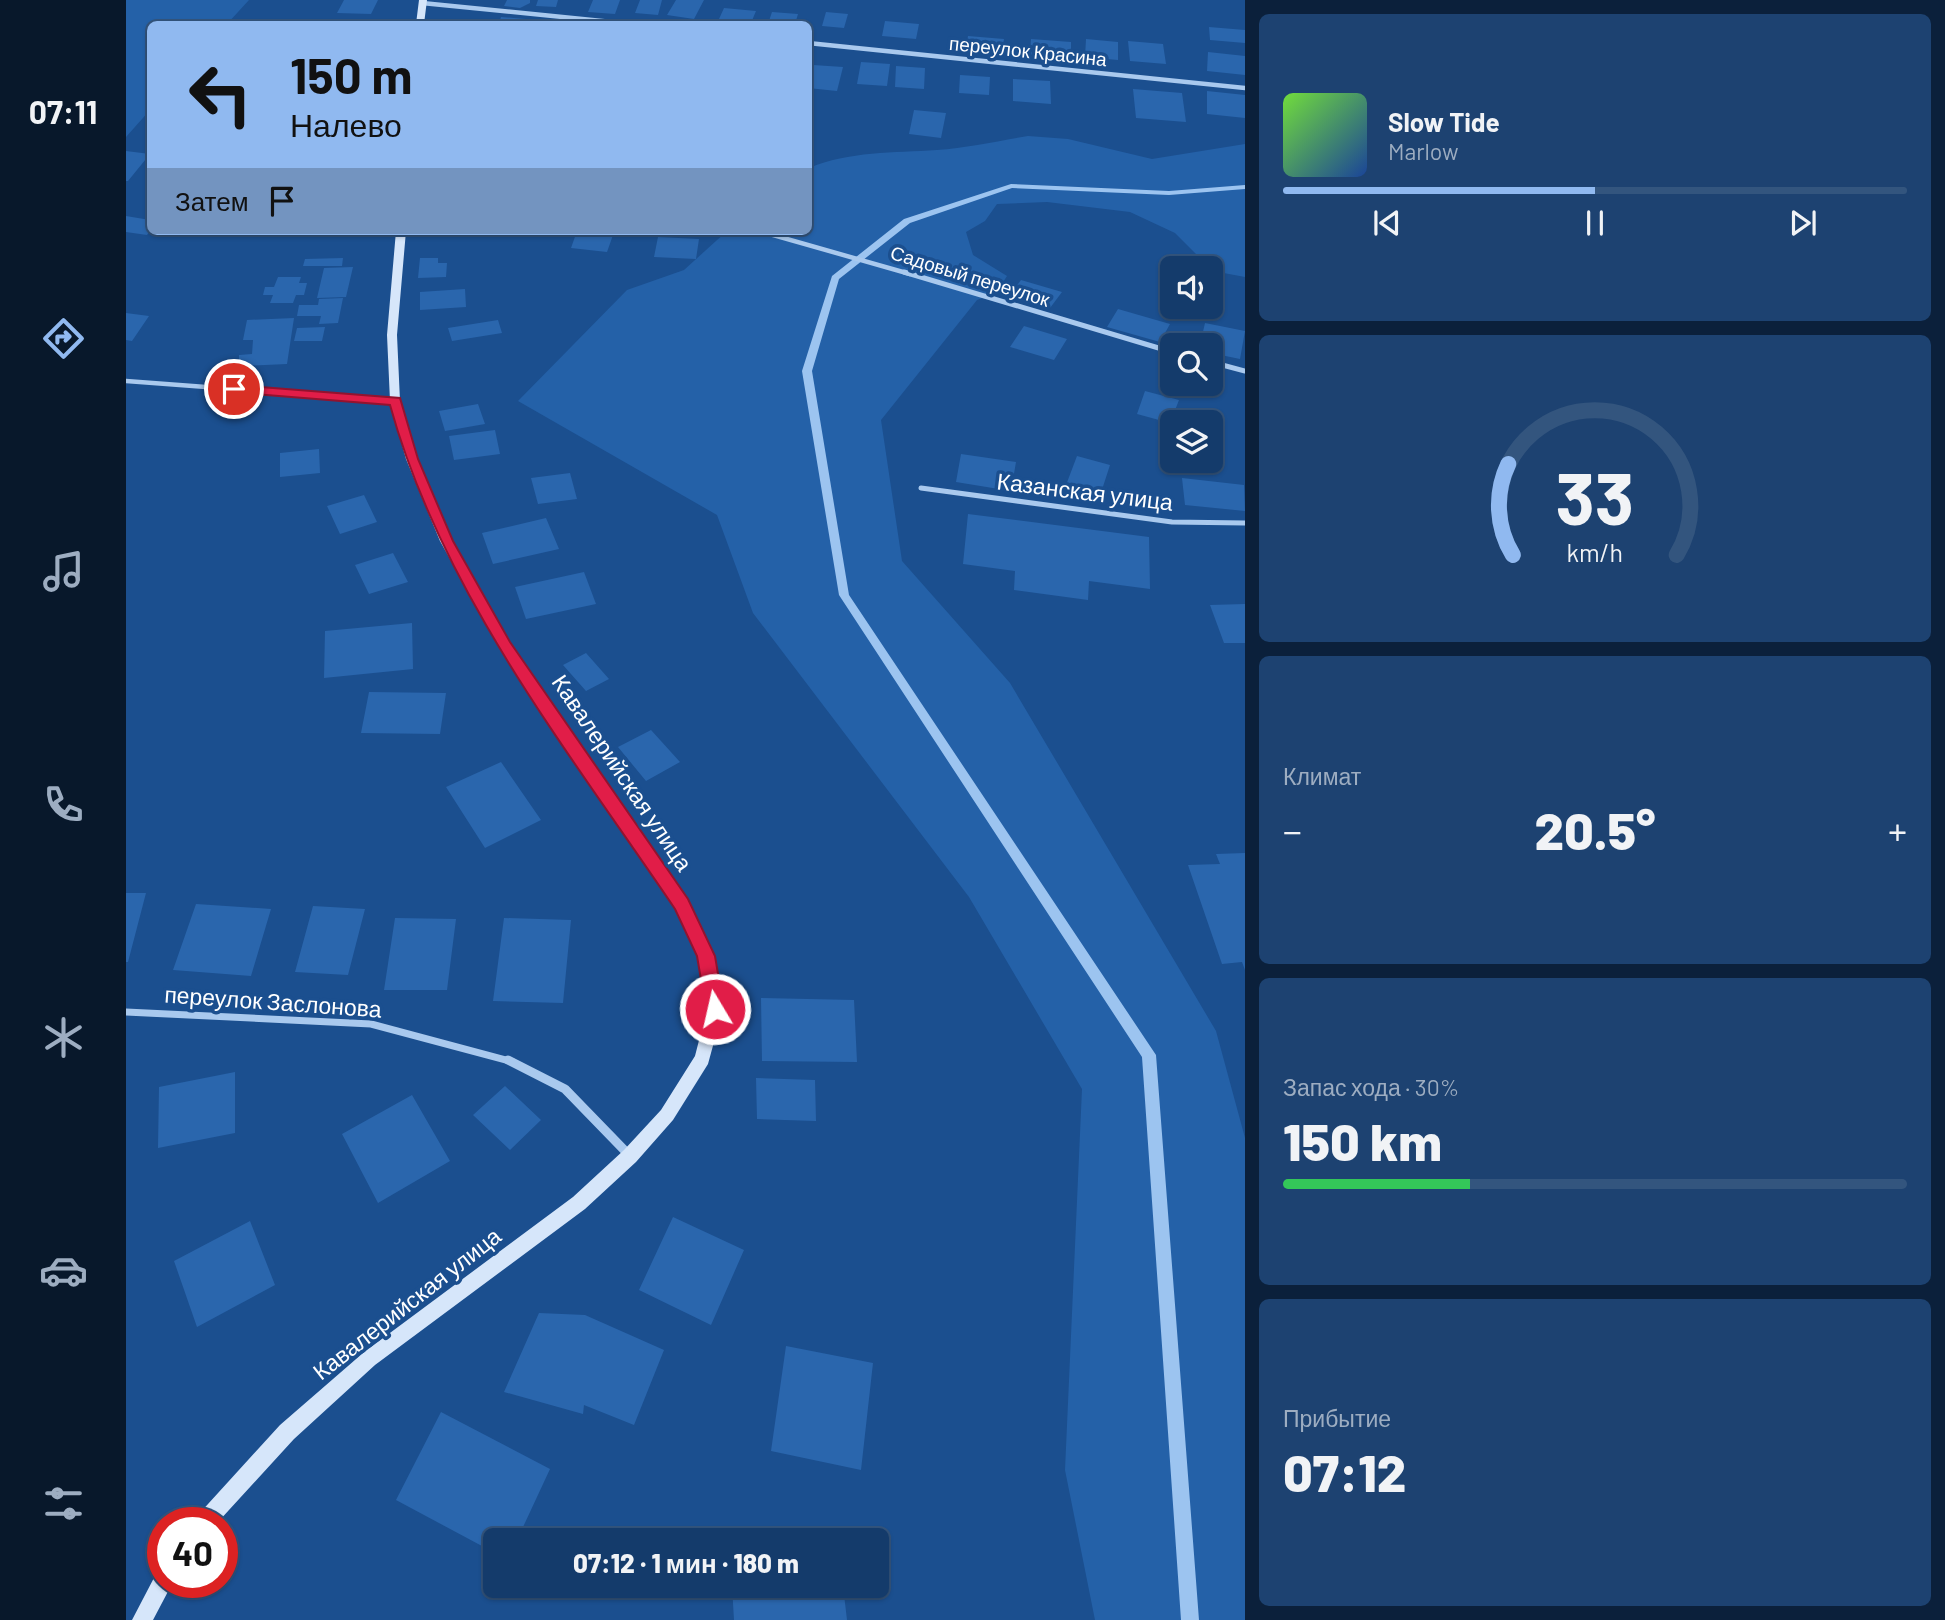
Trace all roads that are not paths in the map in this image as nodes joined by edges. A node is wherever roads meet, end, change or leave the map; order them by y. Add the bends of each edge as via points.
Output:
1 (423, 1) edge
2 (420, 21) edge
3 (605, 21) edge
4 (812, 43) edge
5 (1245, 88) edge
6 (401, 235) edge
7 (775, 235) edge
8 (1160, 349) edge
9 (1223, 365) edge
10 (1245, 371) edge
11 (126, 381) edge
12 (395, 401) junction
13 (921, 488) dead end
14 (1245, 523) edge
15 (126, 1012) edge
16 (630, 1156) junction
17 (219, 1507) edge
18 (154, 1598) edge
19 (142, 1620) edge

1 - 2 street
1 - 3 street
4 - 5 street, переулок Красина
6 - 12 street, Кавалерийская улица via 392,335
7 - 8 street, Садовый переулок
9 - 10 street
11 - 12 lane
12 - 16 street, Кавалерийская улица via 411,459 446,541 505,646 682,904 706,956 715,1009 702,1059 667,1115
13 - 14 street, Казанская улица via 1172,522
15 - 16 street, переулок Заслонова via 371,1024 512,1061 565,1090
16 - 17 street, Кавалерийская улица via 579,1203 369,1359 287,1432
18 - 19 street

